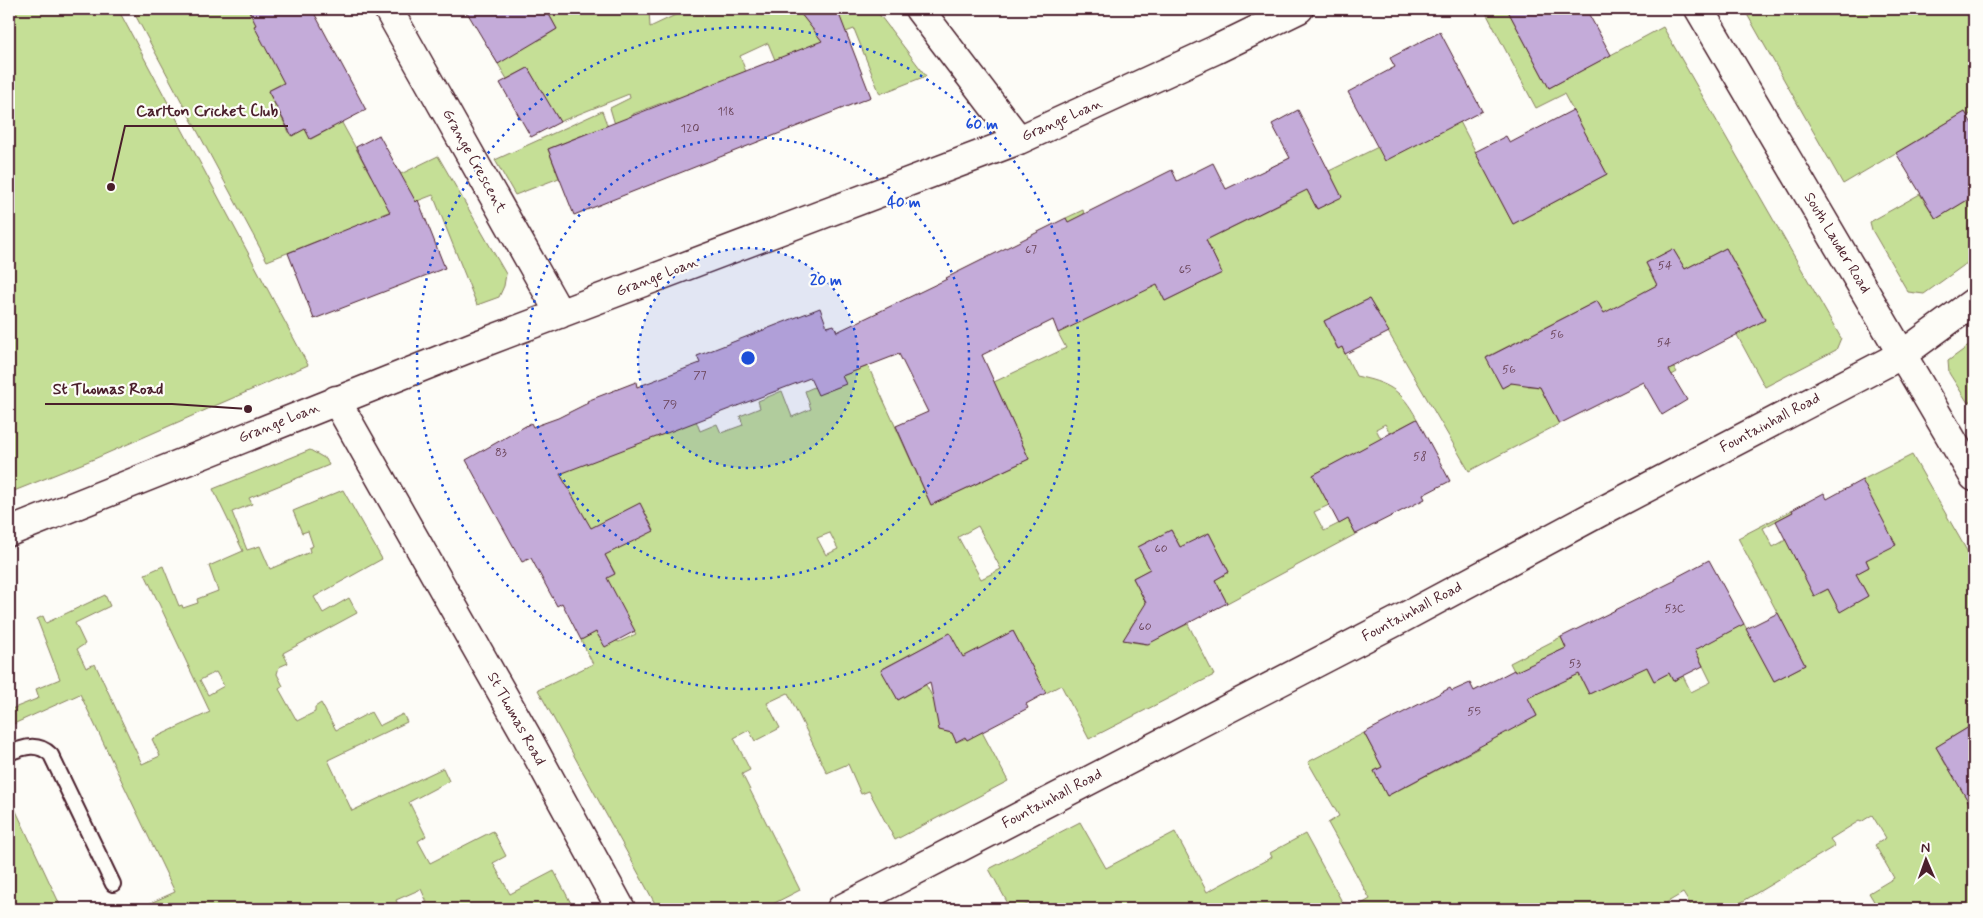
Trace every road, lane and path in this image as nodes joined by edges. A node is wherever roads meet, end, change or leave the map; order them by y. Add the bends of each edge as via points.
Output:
1 (388, 9) edge
2 (919, 9) edge
3 (1299, 9) edge
4 (1699, 9) edge
5 (1019, 140) junction
6 (1974, 302) edge
7 (560, 314) junction
8 (1903, 354) junction
9 (336, 400) junction
10 (1974, 477) edge
11 (9, 532) edge
12 (9, 753) edge
13 (113, 884) dead end
14 (621, 909) edge
15 (841, 909) edge

1 - 7 street, Grange Crescent
2 - 5 street
3 - 5 street, Grange Loan
4 - 8 street, South Lauder Road
5 - 7 street, Grange Loan
6 - 8 street, Fountainhall Road
7 - 9 street, Grange Loan
8 - 10 street, South Lauder Road
8 - 15 street, Fountainhall Road via 1400,620
9 - 11 street, Grange Loan
9 - 14 street, St Thomas Road
12 - 13 lane via 34,746 52,754

